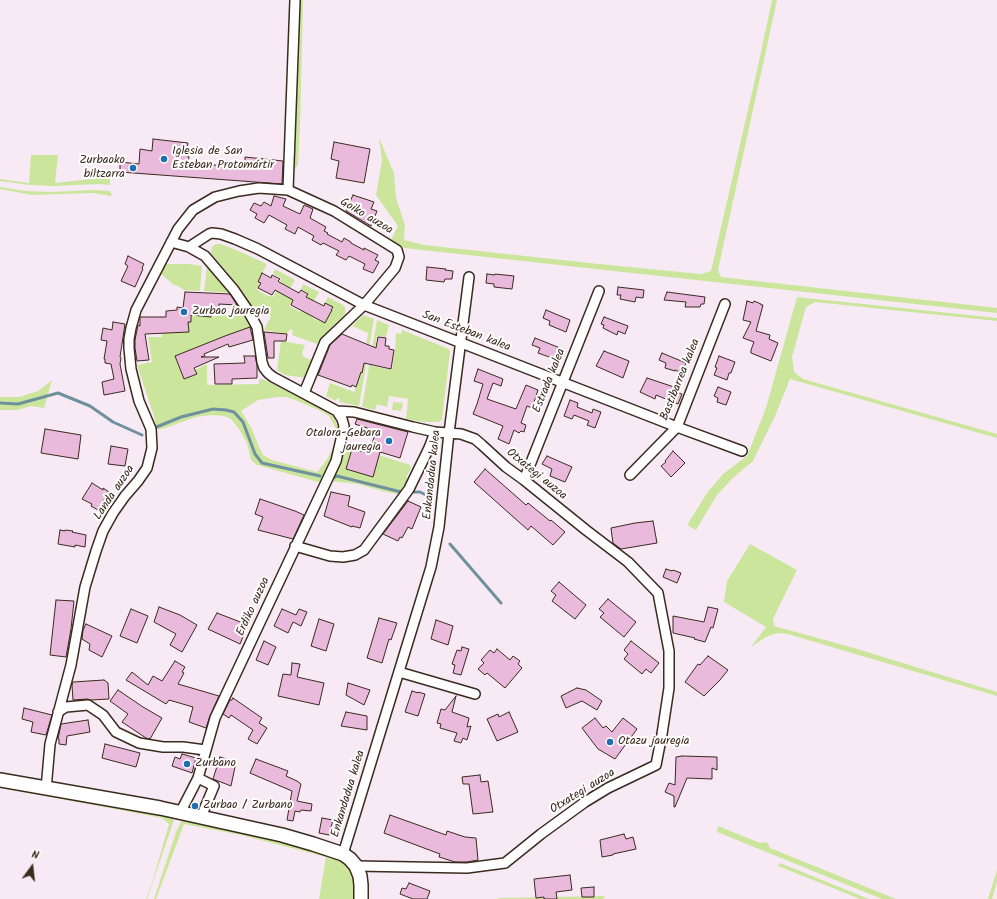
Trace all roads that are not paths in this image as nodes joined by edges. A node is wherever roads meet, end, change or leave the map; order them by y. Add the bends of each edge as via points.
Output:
1 (295, 0) edge
2 (288, 190) junction
3 (171, 242) junction
4 (189, 248) junction
5 (469, 277) dead end
6 (599, 291) dead end
7 (725, 304) dead end
8 (364, 305) junction
9 (461, 343) junction
10 (562, 382) junction
11 (304, 393) junction
12 (337, 411) junction
13 (677, 427) junction
14 (435, 432) junction
15 (449, 433) junction
16 (742, 451) dead end
17 (630, 475) dead end
18 (524, 480) junction
19 (295, 546) junction
20 (399, 672) junction
21 (475, 694) dead end
22 (58, 712) junction
23 (205, 750) junction
24 (198, 778) junction
25 (0, 780) edge
26 (46, 789) junction
27 (180, 813) junction
28 (201, 817) junction
29 (343, 854) junction
30 (356, 866) junction
31 (361, 899) edge

1 - 2 street
2 - 3 street, Goiko auzoa via 259,188 239,190 215,197 193,210
2 - 8 street, Goiko auzoa via 334,212 396,250 399,257 395,268
3 - 4 street
3 - 22 street, Landa auzoa via 136,310 129,339 131,368 139,401 151,429 152,448 147,468 113,513 96,551 85,587 71,665
4 - 8 street, San Esteban kalea via 209,234 221,234 258,249
4 - 11 street via 205,256 247,309 256,327 262,362 268,373
5 - 9 street, Enkandadua kalea
6 - 10 street, Estrada kalea
7 - 13 street, Bastibarrea kalea
8 - 9 street, San Esteban kalea
8 - 11 street, Goiko auzoa via 325,342
9 - 10 street, San Esteban kalea
9 - 15 street, Enkandadua kalea
10 - 13 street, San Esteban kalea
10 - 18 street, Estrada kalea
11 - 12 street
12 - 14 street via 354,412
12 - 19 street, Erdiko auzoa via 344,426 336,461
13 - 16 street, San Esteban kalea
13 - 17 street, Bastibarrea kalea
14 - 15 street
14 - 19 street via 409,489 364,550 343,557
15 - 18 street, Otxategi auzoa via 461,434 482,444
15 - 20 street, Enkandadua kalea via 439,527 431,567
18 - 30 street, Otxategi auzoa via 628,562 658,593 669,651 669,688 656,765 585,802 505,863 467,868
19 - 23 street, Erdiko auzoa via 215,718
20 - 21 street
20 - 29 street, Enkandadua kalea
22 - 23 street via 66,707 88,705 104,715 116,732 139,743
22 - 26 street, Landa auzoa via 50,744
23 - 24 street, Erdiko auzoa
24 - 27 street, Erdiko auzoa
24 - 28 street via 214,786
25 - 26 street
26 - 27 street
27 - 28 street
28 - 29 street via 282,835
29 - 30 street
30 - 31 street via 360,876

